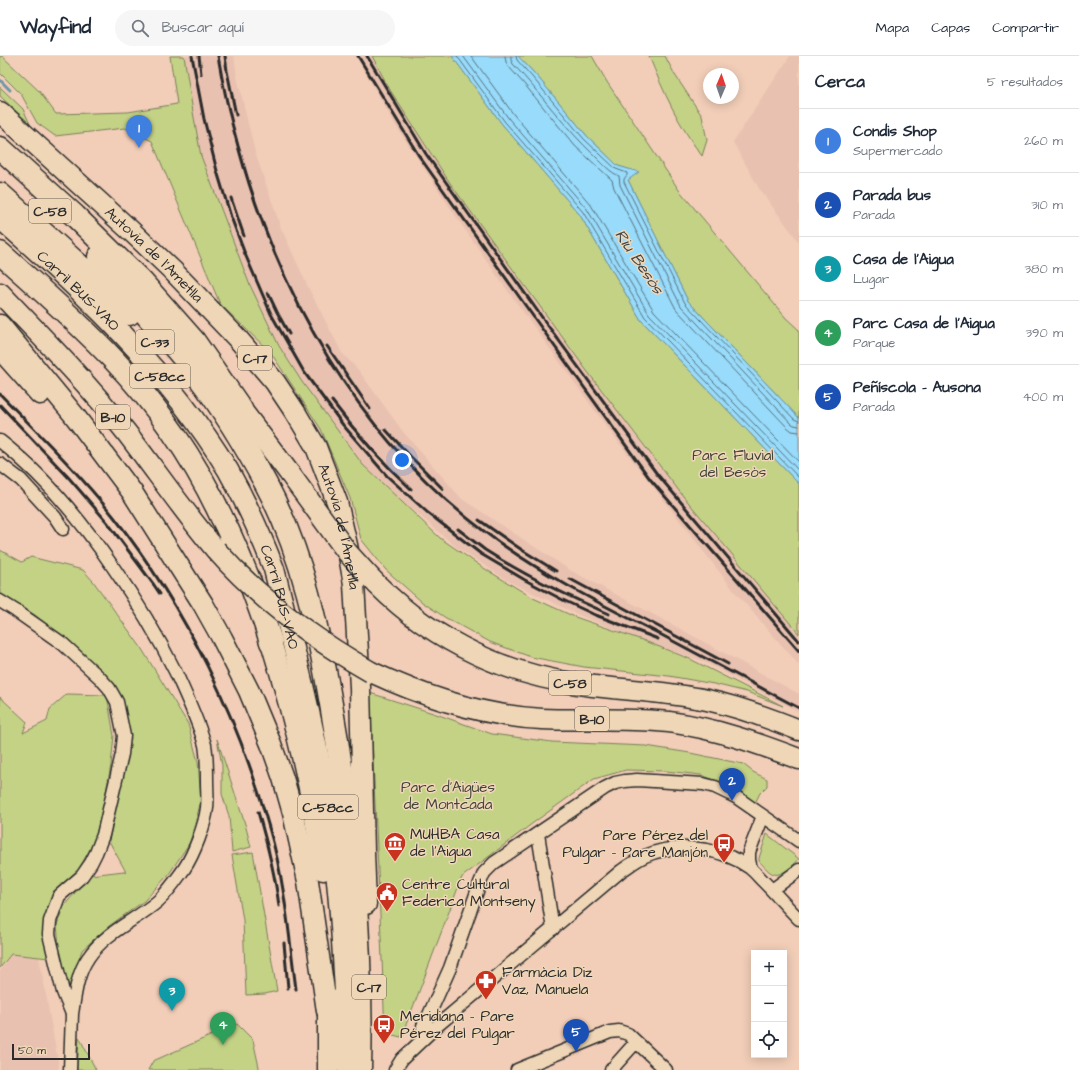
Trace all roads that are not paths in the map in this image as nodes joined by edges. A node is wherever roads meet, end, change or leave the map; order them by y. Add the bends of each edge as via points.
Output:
1 (0, 112) edge
2 (34, 142) junction
3 (62, 147) dead end
4 (0, 148) edge
5 (0, 166) edge
6 (0, 194) edge
7 (0, 218) edge
8 (0, 253) edge
9 (99, 257) junction
10 (186, 266) dead end
11 (0, 293) edge
12 (218, 318) junction
13 (0, 325) edge
14 (0, 349) edge
15 (241, 409) junction
16 (0, 441) edge
17 (0, 464) edge
18 (63, 529) dead end
19 (274, 569) junction
20 (182, 573) junction
21 (0, 601) edge
22 (271, 642) joint
23 (324, 666) junction
24 (799, 730) edge
25 (799, 759) edge
26 (763, 816) junction
27 (538, 834) junction
28 (799, 841) edge
29 (751, 869) junction
30 (799, 870) edge
31 (772, 890) junction
32 (354, 892) junction
33 (799, 919) edge
34 (553, 929) junction
35 (327, 1011) junction
36 (72, 1014) junction
37 (428, 1017) junction
38 (438, 1024) junction
39 (632, 1038) junction
40 (422, 1040) junction
41 (396, 1068) edge
42 (70, 1070) edge
43 (328, 1070) edge
44 (348, 1070) edge
45 (362, 1070) edge
46 (370, 1070) edge
47 (517, 1070) edge
48 (611, 1070) edge
49 (666, 1070) edge

1 - 2 highway, Autovia de l'Ametlla / C-17
2 - 3 highway
2 - 12 highway, Autovia de l'Ametlla / C-17 via 131,231
4 - 15 highway, C-33 via 75,216 142,282 194,341
5 - 9 highway, C-58
6 - 23 highway, C-33 via 77,263 136,321 203,401 231,441 274,519 298,579
7 - 19 highway, Carril BUS-VAO / C-58cc via 112,322 186,408 228,470
8 - 22 highway, C-33 via 114,360 183,448 230,534
9 - 15 highway, C-58 via 144,300
9 - 23 highway via 197,375 230,421 255,463 282,517 301,569 316,621
10 - 12 highway
11 - 25 highway, B-10, bridge via 126,432 186,514 245,581 280,612 371,672 415,691 481,711 543,719 627,719 688,725 760,744
12 - 46 highway, Autovia de l'Ametlla / C-17 via 275,382 307,431 333,490 347,545 354,584 360,687
13 - 20 highway via 74,415 132,492
14 - 20 highway via 100,467
15 - 24 highway, C-58, bridge via 347,552 367,574 390,598 417,620 462,647 483,658 536,676 576,684 706,700 744,710
16 - 36 street via 63,500 99,545 134,597 164,648 186,695 205,746 207,759 207,808 204,824 190,858 169,890 157,902 118,929 88,957 77,983
17 - 18 street via 21,480
19 - 32 highway via 320,715
19 - 44 highway, Carril BUS-VAO / C-58cc via 312,721 330,825 341,920
20 - 35 highway via 207,611 235,663 271,744 283,778 308,881
21 - 36 street via 63,644 99,677 117,702 124,736 103,835 96,853 82,876 59,896 50,921 49,934 63,992
22 - 35 highway, C-33 via 302,755 320,850 330,936
23 - 32 highway via 346,796
26 - 27 street via 725,791 703,784 625,780 605,788
26 - 28 street
26 - 29 street via 749,852
27 - 34 street
27 - 37 street via 494,863 484,873 450,968
29 - 31 street
29 - 34 street via 739,861 712,851 688,848 661,851 645,856 621,871
30 - 31 street
31 - 33 street
32 - 45 highway via 359,955
34 - 38 street
35 - 43 highway
36 - 42 street
37 - 38 street
37 - 40 street via 423,1026
38 - 40 street
39 - 47 street via 619,1031 610,1032
39 - 48 street
39 - 49 street
40 - 41 street

